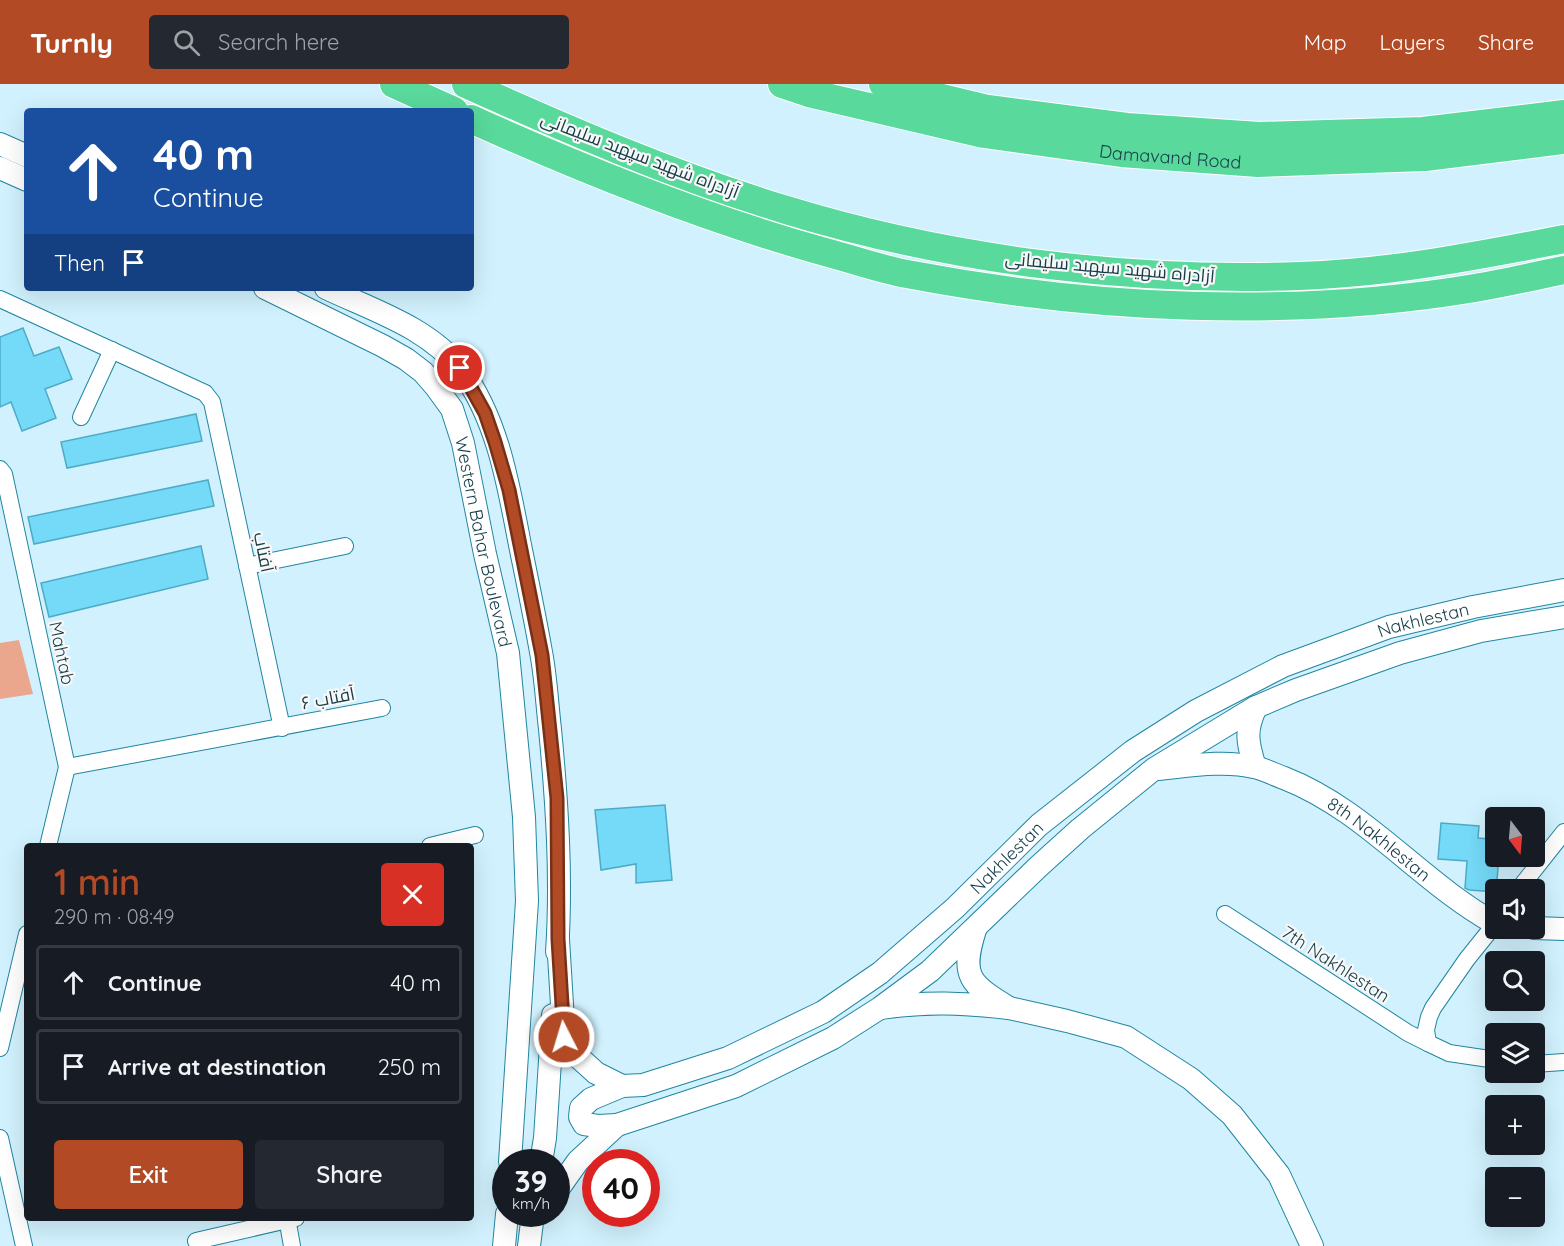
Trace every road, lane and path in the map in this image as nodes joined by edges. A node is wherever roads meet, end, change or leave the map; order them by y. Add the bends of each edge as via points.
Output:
1 (394, 84) edge
2 (466, 84) edge
3 (782, 84) edge
4 (883, 84) edge
5 (447, 108) edge
6 (1564, 114) edge
7 (474, 120) edge
8 (1564, 140) edge
9 (0, 144) edge
10 (24, 155) edge
11 (0, 168) edge
12 (24, 179) edge
13 (1564, 239) edge
14 (1564, 270) edge
15 (271, 291) edge
16 (332, 291) edge
17 (0, 299) edge
18 (112, 350) junction
19 (81, 417) dead end
20 (0, 469) edge
21 (345, 546) dead end
22 (247, 566) junction
23 (1564, 590) edge
24 (1564, 617) edge
25 (1257, 707) junction
26 (382, 708) dead end
27 (282, 728) junction
28 (67, 766) junction
29 (1255, 767) junction
30 (1154, 769) junction
31 (1564, 832) edge
32 (475, 835) dead end
33 (49, 843) edge
34 (442, 843) edge
35 (1527, 879) edge
36 (1225, 914) dead end
37 (1485, 918) edge
38 (1545, 928) edge
39 (975, 929) junction
40 (1564, 929) edge
41 (1485, 936) edge
42 (558, 939) junction
43 (24, 947) edge
44 (880, 1008) junction
45 (1009, 1008) junction
46 (1428, 1043) junction
47 (0, 1048) edge
48 (1485, 1058) edge
49 (1564, 1062) edge
50 (1545, 1063) edge
51 (622, 1086) junction
52 (617, 1125) junction
53 (0, 1138) edge
54 (511, 1149) edge
55 (543, 1149) edge
56 (570, 1172) edge
57 (281, 1221) edge
58 (290, 1221) edge
59 (506, 1227) edge
60 (196, 1241) dead end
61 (24, 1246) edge
62 (292, 1246) edge
63 (504, 1246) edge
64 (1312, 1246) edge

1 - 5 highway
2 - 13 highway, آزادراه شهید سپهبد سلیمانی via 663,168 784,210 912,243 1042,265 1218,277 1301,276 1470,257
3 - 8 highway, Damavand Road via 984,134 1121,153 1258,163 1425,157
4 - 6 highway, Damavand Road via 988,109 1127,127 1259,136 1423,131
7 - 14 highway, آزادراه شهید سپهبد سلیمانی via 653,196 775,238 905,274 1039,294 1142,303 1300,305 1475,288
9 - 10 street
11 - 12 street
15 - 54 street, Western Bahar Boulevard via 384,346 423,372 452,409 463,443 508,653 524,817 527,901
16 - 42 street, Western Bahar Boulevard via 411,328 429,341 460,368 485,413 509,490 542,655 557,798
17 - 18 street, آفتاب
18 - 19 street
18 - 22 street, آفتاب via 205,393 212,402
20 - 28 street, Mahtab
21 - 22 street
22 - 27 street, آفتاب
23 - 51 street, Nakhlestan via 1389,627 1283,666 1196,711 1133,752 1039,825 955,908 880,973 823,1012 728,1058 643,1085
24 - 25 street, Nakhlestan via 1481,632 1400,653
25 - 29 street via 1248,724 1248,746
25 - 30 street, Nakhlestan
26 - 27 street, آفتاب ۶
27 - 28 street
28 - 33 street, Mahtab
29 - 30 street, 8th Nakhlestan via 1198,765
29 - 37 street, 8th Nakhlestan via 1305,786 1352,815
30 - 39 street, Nakhlestan via 1063,844
31 - 35 street
32 - 34 street
36 - 46 street, 7th Nakhlestan via 1408,1034
38 - 40 street
39 - 44 street, Nakhlestan via 930,971
39 - 45 street via 967,955 969,974 980,990
41 - 46 street via 1433,1008 1426,1030
42 - 51 street via 564,1037 596,1073
42 - 55 street, Western Bahar Boulevard
43 - 47 street
44 - 45 street via 920,1003
44 - 52 street, Nakhlestan via 833,1038 736,1086
45 - 64 street via 1126,1037 1191,1079 1232,1115 1279,1175
46 - 48 street, 7th Nakhlestan via 1449,1053
49 - 50 street
51 - 52 street, Nakhlestan via 591,1099 581,1108 584,1124
52 - 56 street, Nakhlestan
53 - 61 street
57 - 60 street
58 - 62 street
59 - 63 street

